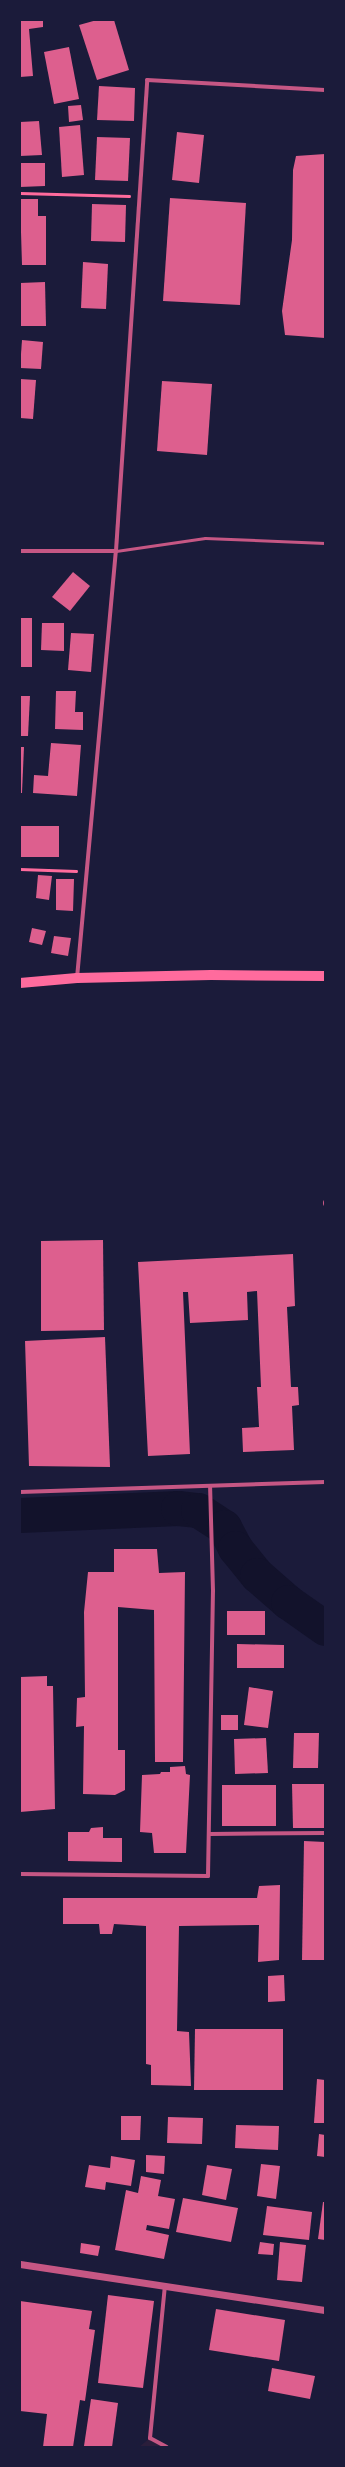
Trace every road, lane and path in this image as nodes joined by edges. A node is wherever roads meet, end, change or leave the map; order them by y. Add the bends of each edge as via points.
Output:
1 (325, 90) edge
2 (20, 193) edge
3 (139, 196) junction
4 (325, 543) edge
5 (20, 551) edge
6 (116, 551) junction
7 (20, 870) edge
8 (87, 871) junction
9 (325, 976) edge
10 (77, 978) junction
11 (20, 983) edge
12 (325, 1482) edge
13 (210, 1486) junction
14 (20, 1492) edge
15 (325, 1833) edge
16 (210, 1834) junction
17 (20, 1874) edge
18 (20, 2264) edge
19 (166, 2285) junction
20 (325, 2310) edge
21 (166, 2447) edge

1 - 3 street via 147,80
2 - 3 path
3 - 6 street
4 - 6 lane via 205,538
5 - 6 street
6 - 8 street
7 - 8 path
8 - 10 street
9 - 10 main road
10 - 11 main road
12 - 13 street
13 - 14 street
13 - 16 street
15 - 16 street
16 - 17 street via 208,1876
18 - 19 street
19 - 20 street
19 - 21 street via 150,2438

